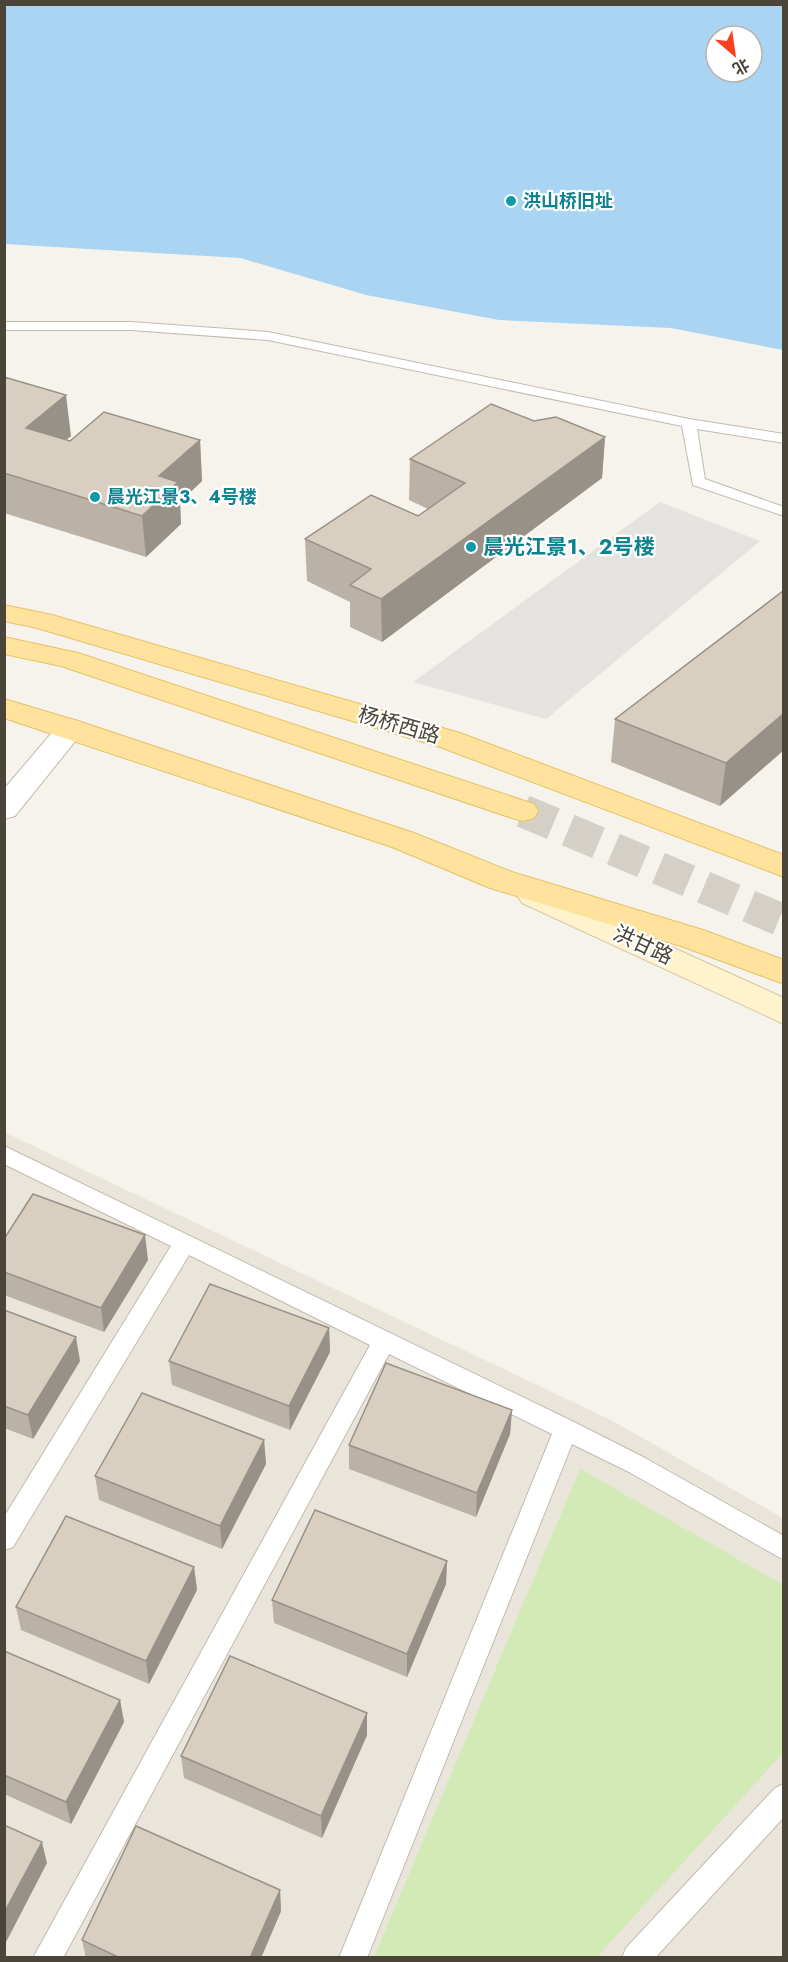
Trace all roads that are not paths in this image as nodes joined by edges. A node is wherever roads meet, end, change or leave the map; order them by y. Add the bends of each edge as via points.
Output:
1 (4, 326) edge
2 (689, 423) junction
3 (783, 439) edge
4 (783, 512) edge
5 (4, 613) edge
6 (4, 645) edge
7 (5, 708) edge
8 (71, 728) junction
9 (4, 809) edge
10 (523, 811) tunnel mouth
11 (783, 867) edge
12 (501, 880) junction
13 (783, 973) edge
14 (783, 1012) edge
15 (4, 1154) edge
16 (185, 1242) junction
17 (384, 1341) junction
18 (566, 1430) junction
19 (4, 1539) edge
20 (783, 1549) edge
21 (783, 1797) edge
22 (46, 1958) edge
23 (353, 1958) edge
24 (636, 1958) edge

1 - 2 lane via 131,326 268,336
2 - 3 lane
2 - 4 lane via 698,482
5 - 11 main road, 杨桥西路 via 450,740
6 - 10 main road via 68,659
7 - 8 main road
8 - 9 street
8 - 12 main road via 403,840
12 - 13 main road via 692,938
12 - 14 main road, 洪甘路
15 - 16 lane
16 - 17 lane
16 - 19 lane
17 - 18 lane
17 - 22 lane
18 - 20 lane via 637,1465
18 - 23 lane
21 - 24 lane

